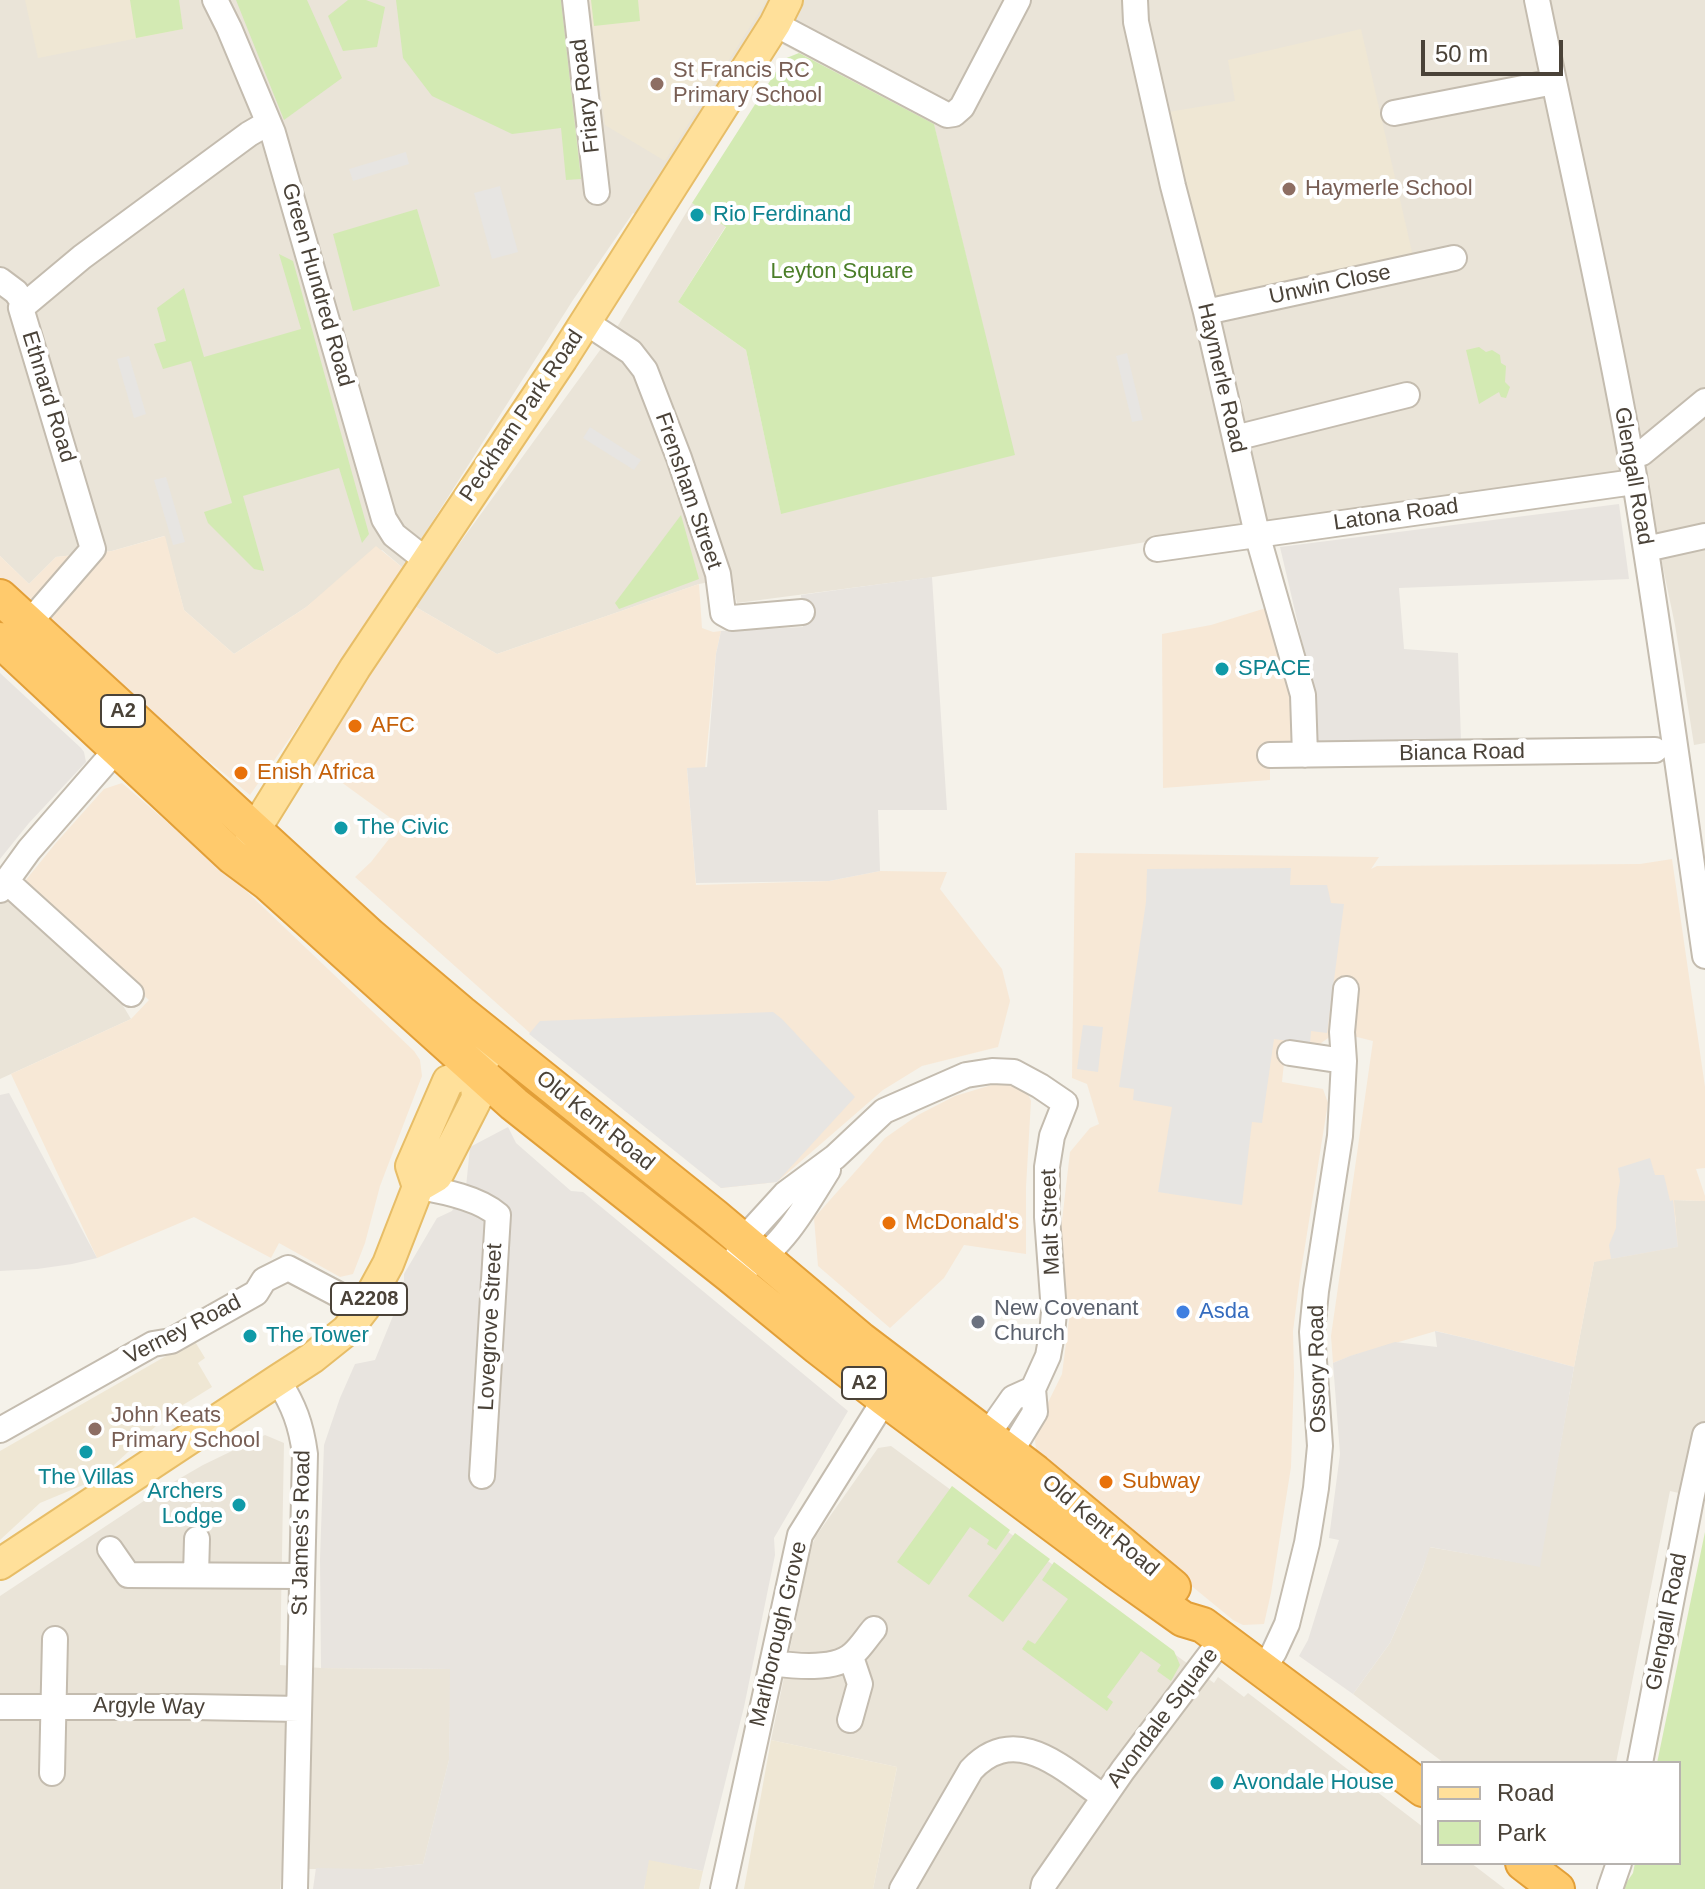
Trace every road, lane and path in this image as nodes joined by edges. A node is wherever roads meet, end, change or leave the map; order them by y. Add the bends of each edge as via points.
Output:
1 (215, 0) edge
2 (575, 0) edge
3 (1018, 0) edge
4 (1135, 0) edge
5 (1537, 0) edge
6 (781, 12) edge
7 (1554, 82) junction
8 (1394, 113) dead end
9 (268, 123) junction
10 (597, 192) dead end
11 (1454, 258) dead end
12 (0, 280) edge
13 (25, 305) junction
14 (1206, 312) junction
15 (584, 321) junction
16 (1407, 395) dead end
17 (1705, 401) edge
18 (1235, 438) junction
19 (1631, 457) junction
20 (1634, 482) junction
21 (1257, 534) junction
22 (1705, 536) edge
23 (1157, 549) dead end
24 (1646, 549) junction
25 (427, 561) junction
26 (0, 597) edge
27 (802, 612) dead end
28 (20, 630) edge
29 (116, 750) junction
30 (1655, 750) dead end
31 (1270, 755) dead end
32 (1305, 755) junction
33 (254, 831) junction
34 (268, 883) junction
35 (3, 886) edge
36 (1705, 956) edge
37 (1346, 989) dead end
38 (131, 994) dead end
39 (497, 1043) junction
40 (1290, 1053) dead end
41 (1344, 1061) junction
42 (475, 1069) junction
43 (418, 1187) junction
44 (753, 1249) junction
45 (730, 1275) junction
46 (364, 1308) junction
47 (278, 1380) junction
48 (885, 1399) junction
49 (0, 1430) edge
50 (1705, 1435) edge
51 (999, 1444) junction
52 (979, 1470) junction
53 (482, 1476) dead end
54 (197, 1539) dead end
55 (110, 1549) dead end
56 (0, 1564) edge
57 (196, 1575) junction
58 (302, 1576) junction
59 (874, 1629) dead end
60 (1212, 1632) junction
61 (55, 1639) dead end
62 (851, 1657) junction
63 (772, 1663) junction
64 (1263, 1669) junction
65 (53, 1706) junction
66 (0, 1707) edge
67 (299, 1709) junction
68 (850, 1720) dead end
69 (1640, 1761) edge
70 (52, 1773) dead end
71 (1421, 1788) edge
72 (1104, 1797) junction
73 (1526, 1865) edge
74 (1618, 1865) edge
75 (295, 1889) edge
76 (723, 1889) edge
77 (902, 1889) edge
78 (1043, 1889) edge
79 (1557, 1889) edge
80 (1610, 1889) edge

1 - 9 street, Green Hundred Road
2 - 10 street, Friary Road
3 - 6 street via 962,107 947,115
4 - 14 street, Haymerle Road
5 - 7 street, Glengall Road
6 - 15 main road, Peckham Park Road
7 - 8 street
7 - 19 street, Glengall Road
9 - 13 street, Ethnard Road via 94,248
9 - 25 street, Green Hundred Road via 384,519 394,535
11 - 14 street, Unwin Close
12 - 13 street
13 - 28 street, Ethnard Road via 21,308 93,549
14 - 18 street, Haymerle Road
15 - 25 main road, Peckham Park Road
15 - 27 street, Frensham Street via 631,352 645,370 718,574 723,613 732,618
16 - 18 street
17 - 19 street
18 - 21 street, Haymerle Road
19 - 20 street, Glengall Road
20 - 21 street, Latona Road
20 - 24 street, Glengall Road
21 - 23 street, Latona Road
21 - 32 street, Haymerle Road via 1303,695
22 - 24 street
24 - 36 street, Glengall Road
25 - 33 main road, Peckham Park Road
26 - 28 highway, Old Kent Road / A2
28 - 29 highway via 40,657 114,726
28 - 33 highway, Old Kent Road / A2
29 - 34 highway, Old Kent Road / A2
29 - 35 street
30 - 32 street, Bianca Road
31 - 32 street, Bianca Road
33 - 34 main road, A2 via 251,850
33 - 39 highway, Old Kent Road / A2
34 - 42 highway, Old Kent Road / A2
35 - 38 street
37 - 41 street, Ossory Road
39 - 42 main road
39 - 44 highway, Old Kent Road / A2
40 - 41 street
41 - 64 street, Ossory Road via 1340,1136 1312,1332 1320,1446 1316,1488 1294,1601
42 - 43 main road, A2208 via 477,1098 437,1176
42 - 45 highway, Old Kent Road / A2
43 - 46 main road, A2208
43 - 53 street, Lovegrove Street via 489,1207 498,1215
44 - 45 street
44 - 51 highway, Old Kent Road / A2 via 861,1340
44 - 51 street, Malt Street via 785,1194 884,1111 948,1081 1014,1072 1065,1103 1047,1167 1054,1312 1048,1356 1033,1389 1013,1398
45 - 48 highway, Old Kent Road / A2
46 - 47 main road, A2208 via 347,1330
46 - 49 street, Verney Road via 288,1268 264,1280 256,1293 171,1341 153,1344
47 - 56 main road, A2208
47 - 58 street, St James's Road via 302,1429
48 - 52 highway, Old Kent Road / A2
48 - 63 street, Marlborough Grove via 800,1535
50 - 69 street, Glengall Road
51 - 52 street, Malt Street
51 - 60 highway, Old Kent Road / A2 via 1185,1597
52 - 60 highway, Old Kent Road / A2 via 1183,1619
54 - 57 street
55 - 57 street via 128,1575
57 - 58 street
58 - 67 street, St James's Road
59 - 62 street
60 - 64 highway, Old Kent Road / A2
60 - 72 street, Avondale Square
61 - 65 street
62 - 63 street via 809,1666
62 - 68 street via 860,1684
63 - 76 street, Marlborough Grove
64 - 71 highway, Old Kent Road / A2
65 - 66 street, Argyle Way
65 - 67 street, Argyle Way
65 - 70 street
67 - 75 street, St James's Road
72 - 77 street, Avondale Square via 1047,1758 1017,1748 996,1751 971,1770
72 - 78 street, Avondale Square
73 - 79 highway
74 - 80 street

